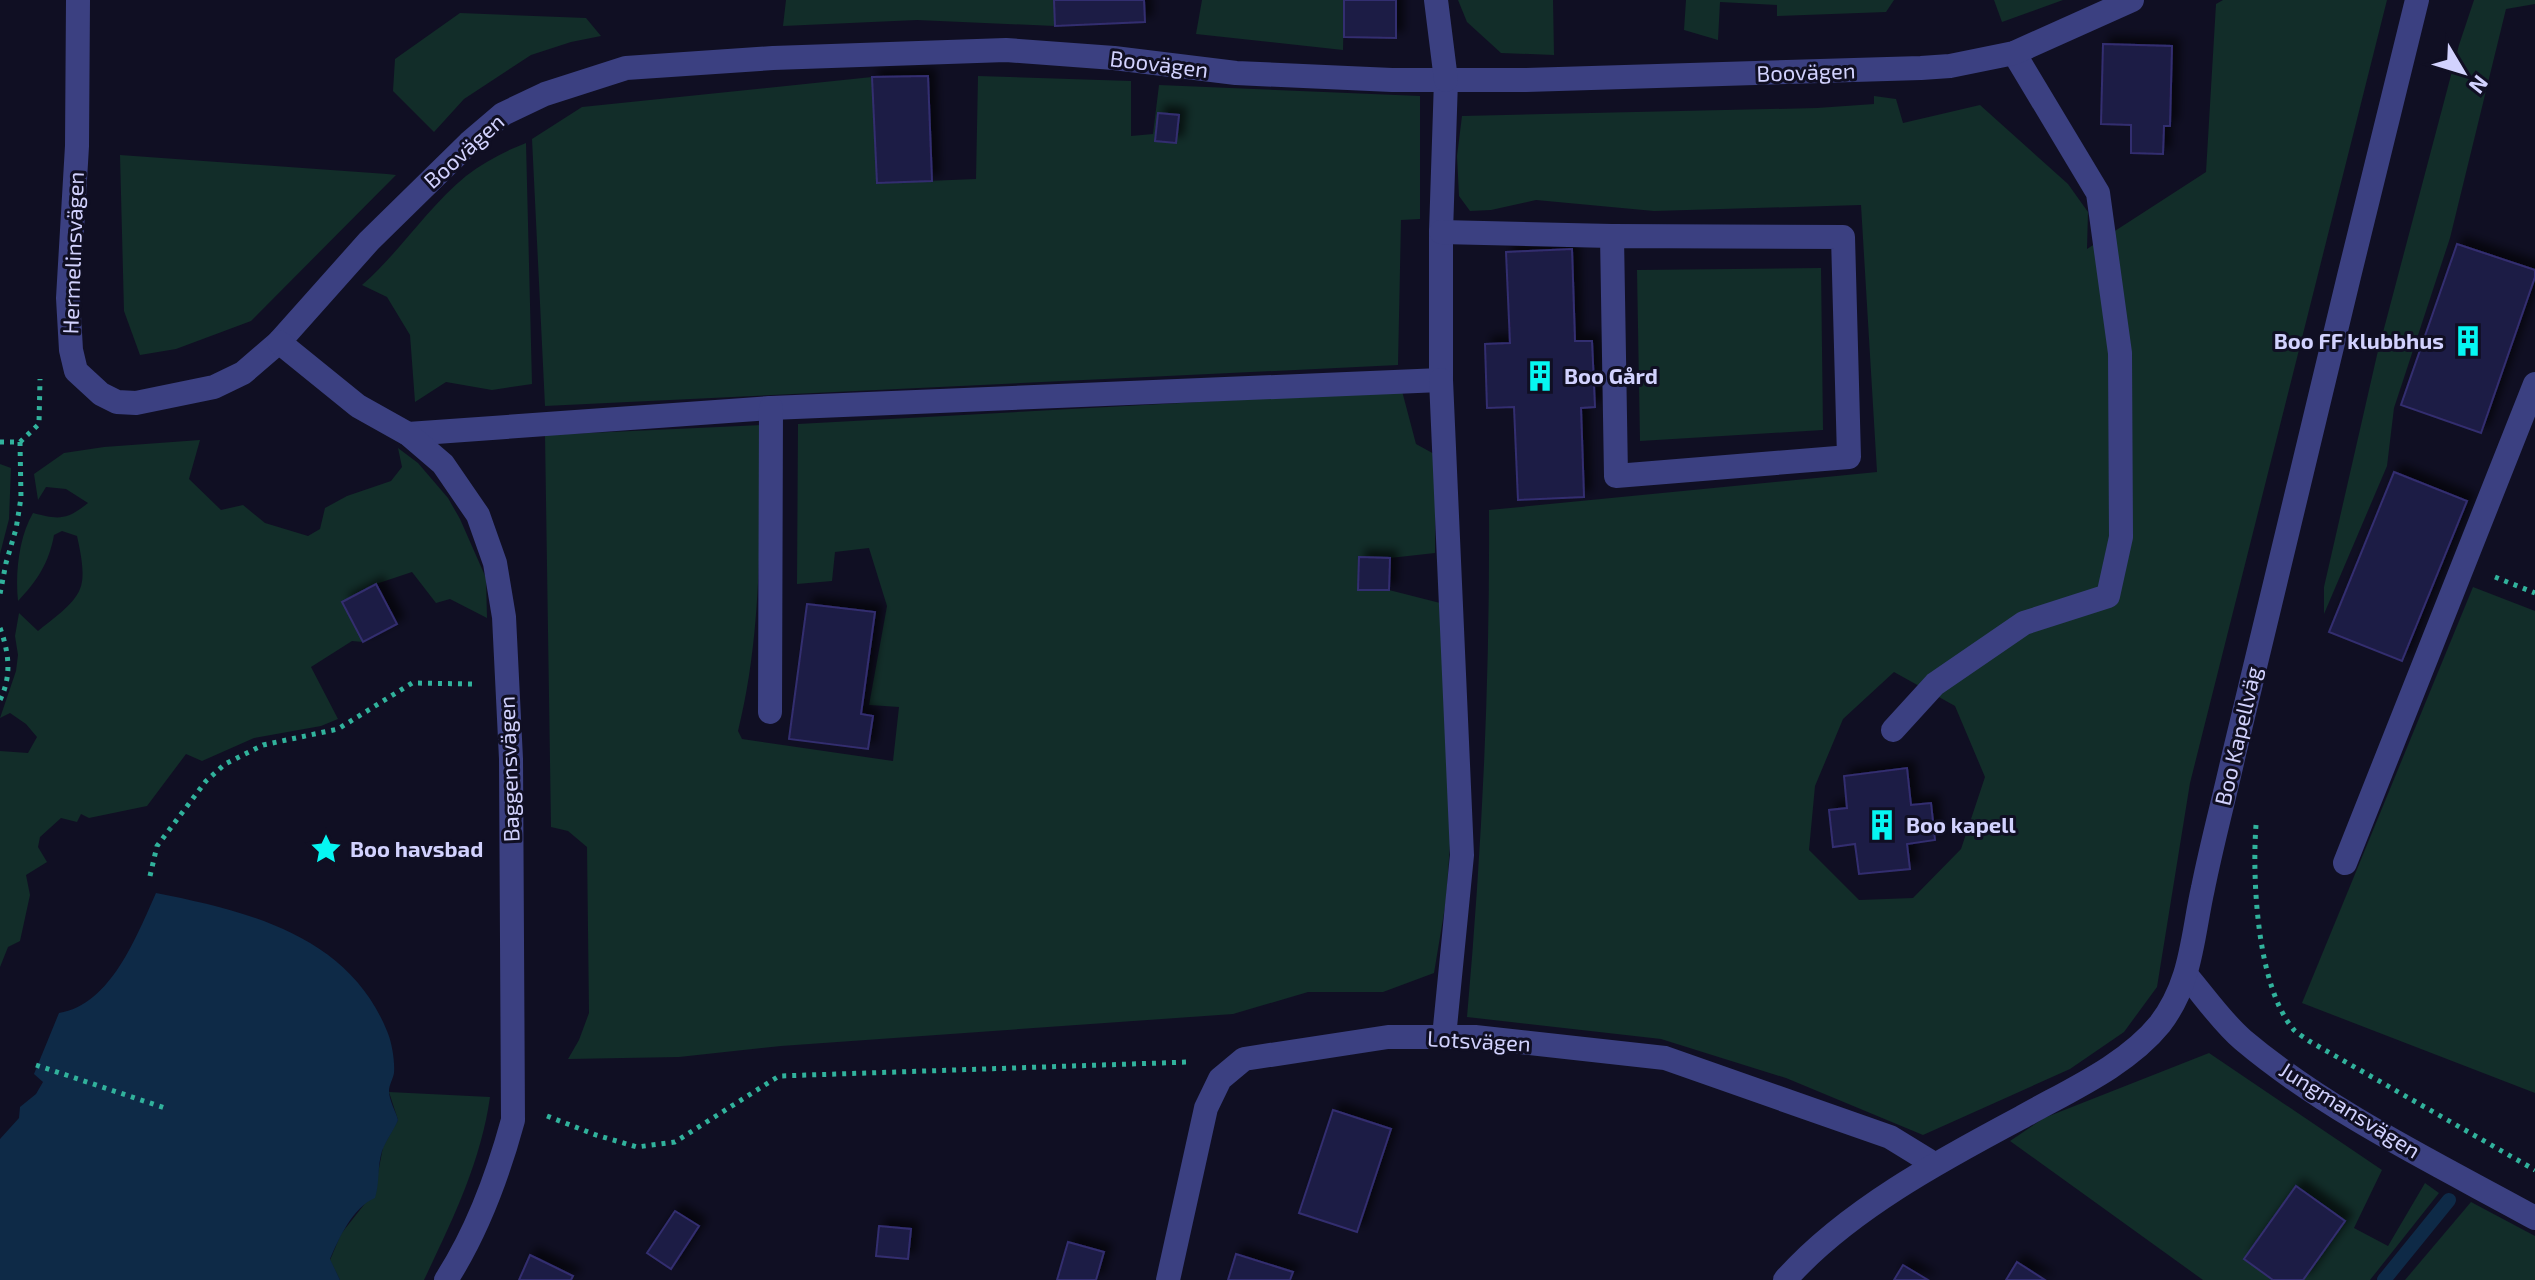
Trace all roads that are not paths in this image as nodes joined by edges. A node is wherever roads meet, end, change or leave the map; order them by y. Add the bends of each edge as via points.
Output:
1 (78, 0) edge
2 (1436, 0) edge
3 (2132, 0) edge
4 (2417, 0) edge
5 (2014, 53) junction
6 (1446, 80) junction
7 (1441, 232) junction
8 (1612, 236) junction
9 (279, 342) junction
10 (1441, 380) junction
11 (2535, 384) edge
12 (771, 408) junction
13 (408, 434) junction
14 (770, 712) dead end
15 (1893, 730) dead end
16 (2345, 863) dead end
17 (2187, 976) junction
18 (1444, 1037) junction
19 (1934, 1164) junction
20 (2535, 1218) edge
21 (446, 1280) edge
22 (1168, 1280) edge
23 (1785, 1280) edge

1 - 9 street, Hermelinsvägen via 68,298 76,371 109,399 136,403 214,387 243,373
2 - 6 street
3 - 5 street, Boovägen
4 - 17 street, Boo Kapellväg via 2291,511 2202,890
5 - 6 street, Boovägen via 1921,68
5 - 15 street via 2098,193 2120,353 2121,537 2108,596 2024,623 1935,684
6 - 7 street
6 - 9 street, Boovägen via 1236,73 1006,50 626,68 545,94 503,114 369,241
7 - 8 street
7 - 10 street
8 - 8 street via 1843,237 1849,457 1616,476
9 - 13 street, Baggensvägen via 358,406
10 - 12 street
10 - 18 street via 1462,855
11 - 16 street
12 - 13 street
12 - 14 street
13 - 21 street, Baggensvägen via 443,464 478,515 495,563 504,617 511,759 513,1120 499,1169
17 - 19 street, Boo Kapellväg via 2159,1025 2129,1053
17 - 20 street, Jungmansvägen via 2242,1039 2314,1092
18 - 19 street, Lotsvägen via 1665,1058 1890,1137
18 - 22 street, Lotsvägen via 1388,1037 1244,1059 1220,1079 1206,1108
19 - 23 street, Boo Kapellväg via 1844,1226

